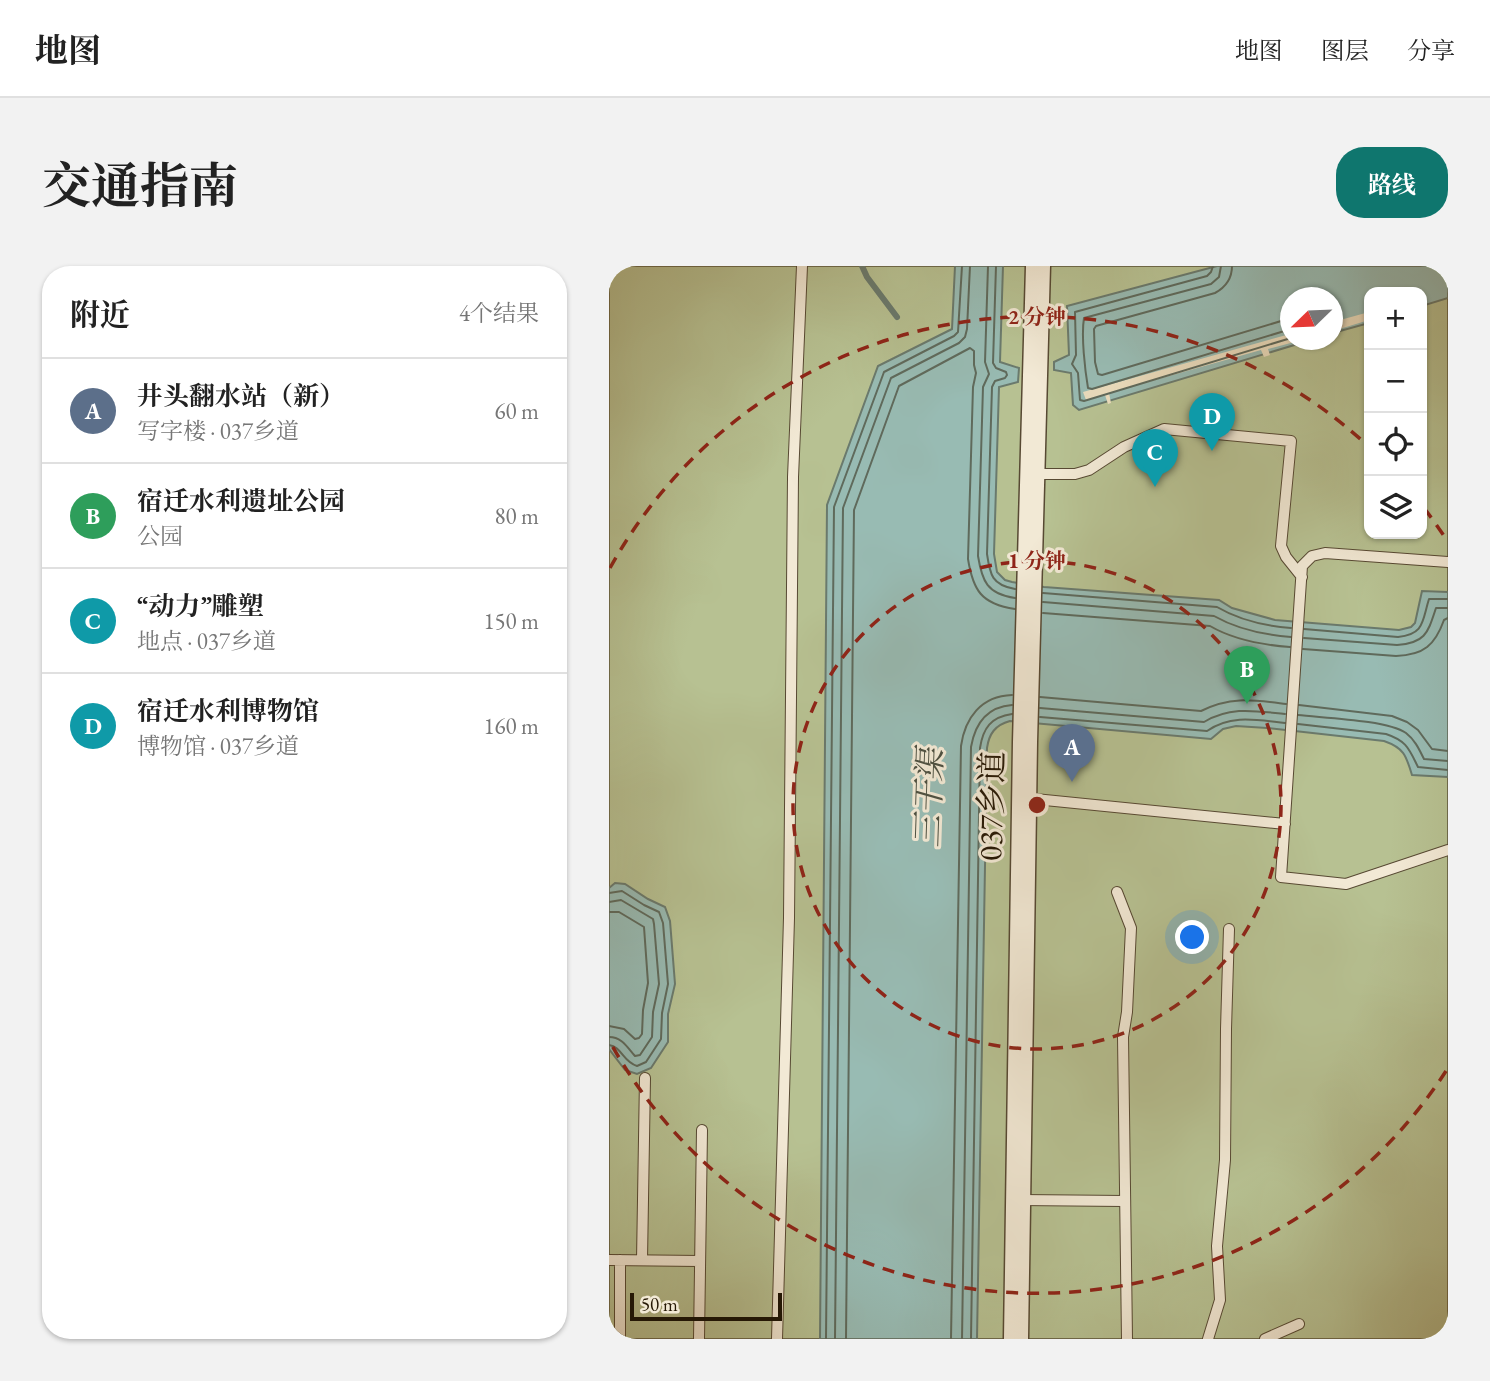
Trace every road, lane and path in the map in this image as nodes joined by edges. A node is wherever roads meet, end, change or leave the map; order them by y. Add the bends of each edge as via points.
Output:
1 (802, 266) edge
2 (1038, 270) edge
3 (1033, 474) junction
4 (1448, 562) edge
5 (1302, 577) junction
6 (1024, 798) junction
7 (1285, 824) junction
8 (1448, 850) edge
9 (1117, 892) dead end
10 (1229, 929) dead end
11 (645, 1078) dead end
12 (702, 1130) dead end
13 (1018, 1200) junction
14 (1124, 1201) junction
15 (615, 1260) edge
16 (642, 1260) junction
17 (700, 1261) junction
18 (1299, 1324) dead end
19 (620, 1339) edge
20 (699, 1339) edge
21 (777, 1339) edge
22 (1016, 1339) edge
23 (1127, 1339) edge
24 (1208, 1339) edge
25 (1265, 1339) edge

1 - 21 lane via 793,477 789,918
2 - 3 street, 037乡道
3 - 5 lane via 1089,470 1164,429 1291,441 1281,546
3 - 6 street, 037乡道
4 - 5 lane via 1325,553 1312,556 1303,566
5 - 7 lane
6 - 7 lane
6 - 13 street, 037乡道
7 - 8 lane via 1281,877 1346,884
9 - 14 lane via 1131,928 1123,1037
10 - 24 lane via 1225,1160 1217,1246 1220,1300
11 - 16 lane
12 - 17 lane
13 - 14 lane
13 - 22 street, 037乡道
14 - 23 lane
15 - 16 lane
15 - 19 lane
16 - 17 lane
17 - 20 lane
18 - 25 lane

